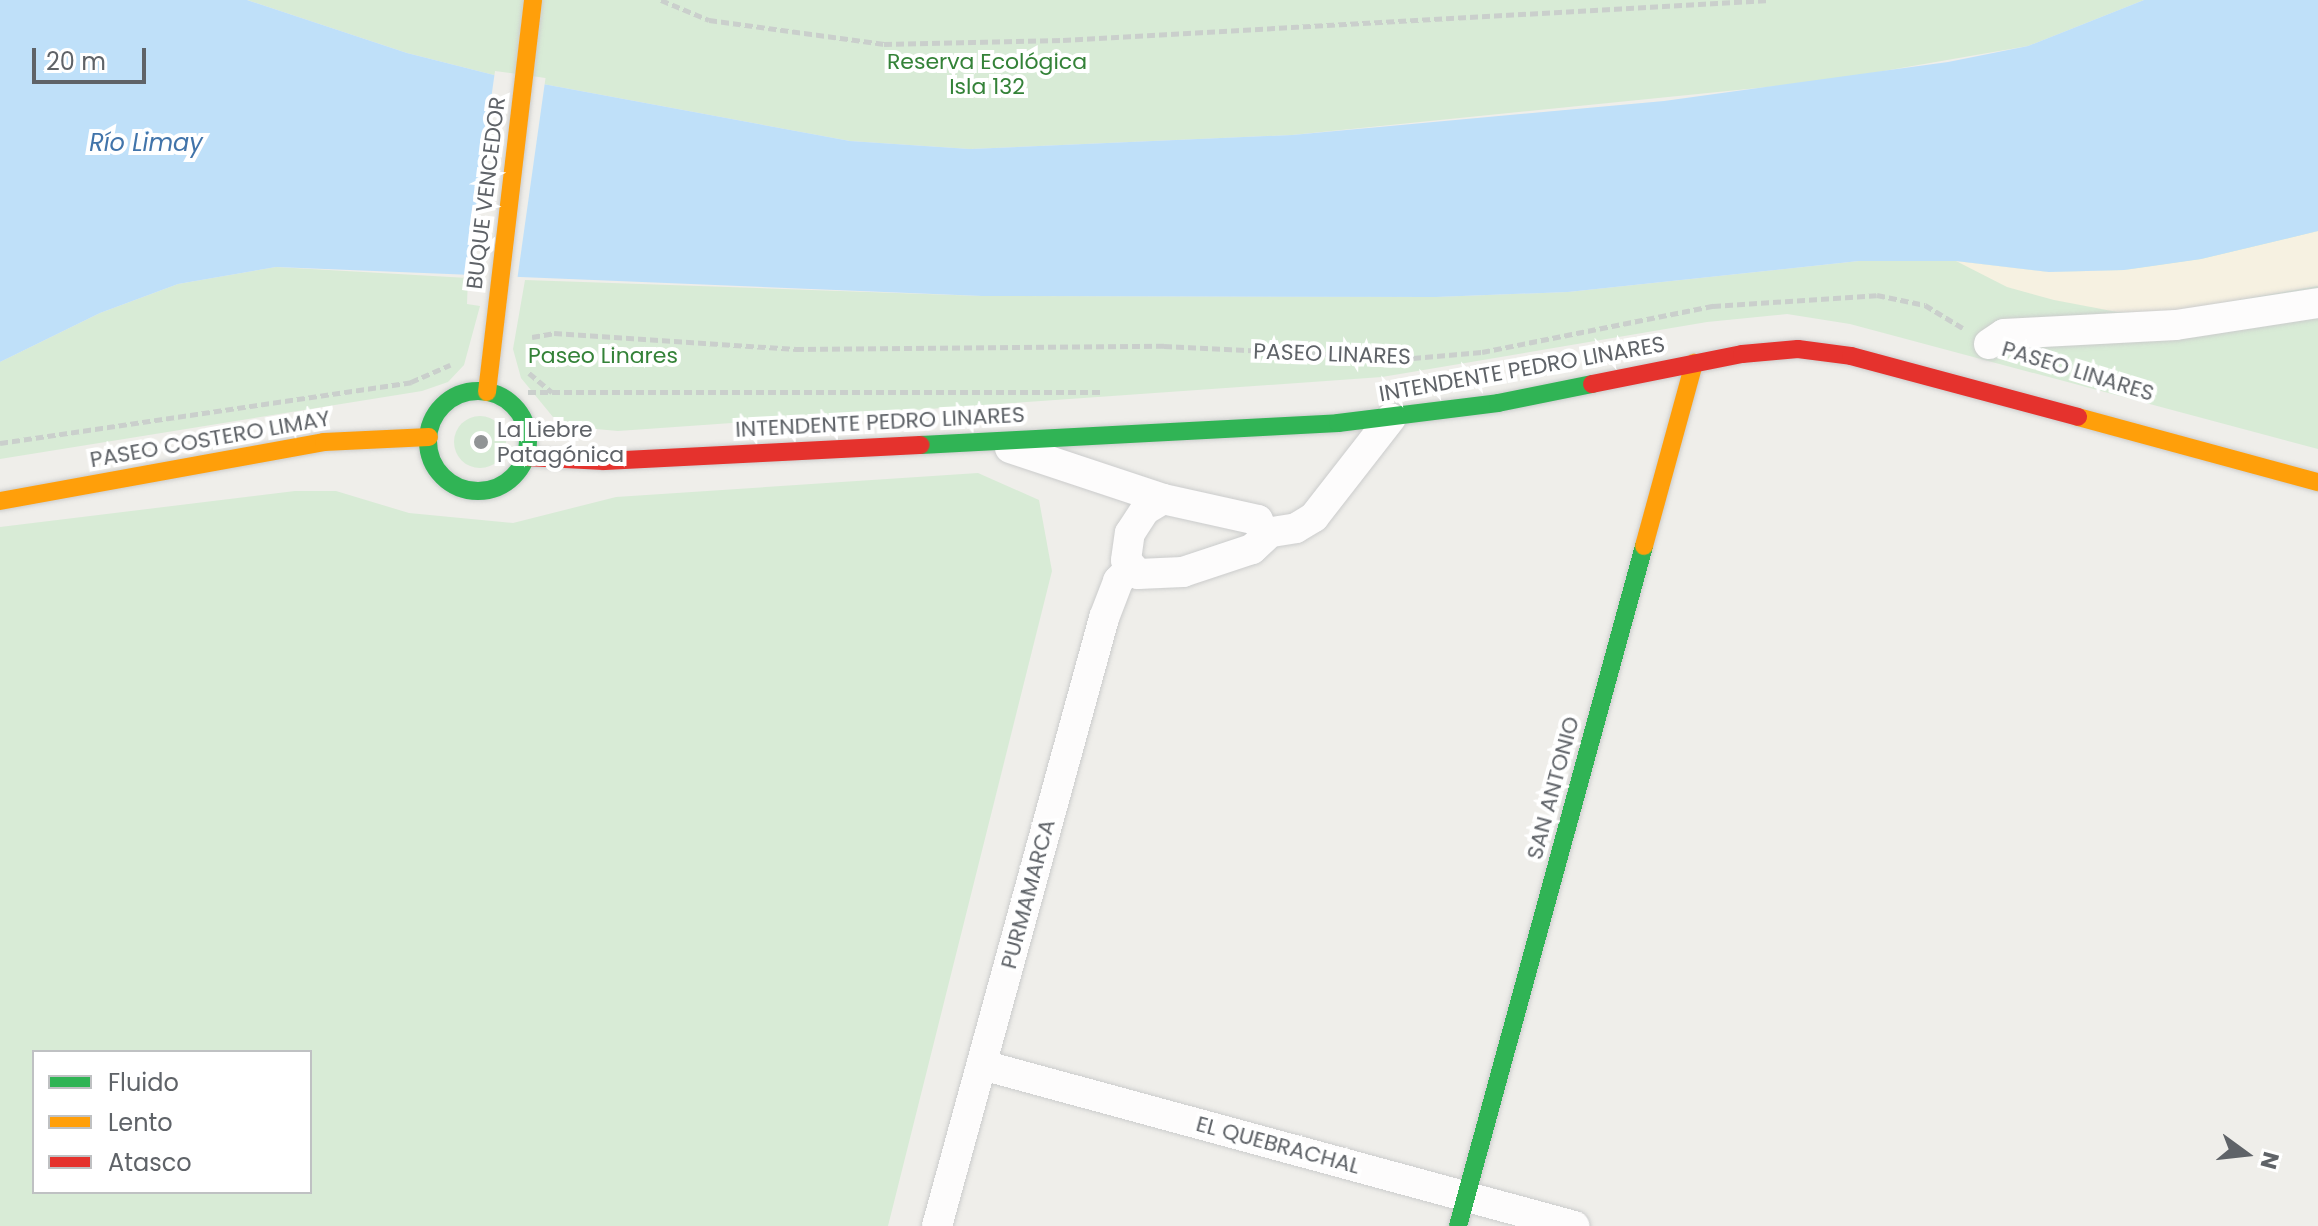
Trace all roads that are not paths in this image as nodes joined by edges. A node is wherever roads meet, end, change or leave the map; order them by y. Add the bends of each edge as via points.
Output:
1 (533, 0) edge
2 (2318, 303) edge
3 (1989, 344) road end
4 (1694, 363) junction
5 (487, 392) junction
6 (1391, 418) junction
7 (429, 437) junction
8 (982, 440) junction
9 (526, 457) junction
10 (2318, 482) edge
11 (1163, 499) junction
12 (0, 501) edge
13 (1266, 533) junction
14 (1130, 568) junction
15 (982, 1065) junction
16 (1466, 1197) junction
17 (937, 1226) edge
18 (1458, 1226) edge
19 (1574, 1226) edge

1 - 5 main road, BUQUE VENCEDOR
2 - 3 street via 2176,325 2004,334
4 - 6 main road, INTENDENTE PEDRO LINARES
4 - 10 main road, INTENDENTE PEDRO LINARES via 1770,350 1824,351
4 - 16 main road, SAN ANTONIO
5 - 7 main road via 453,398 436,415
5 - 9 main road via 512,404 521,415 527,429
6 - 8 main road, INTENDENTE PEDRO LINARES
6 - 13 street via 1314,517 1296,528
7 - 9 main road via 435,465 468,490 496,488 519,470
7 - 12 main road, PASEO COSTERO LIMAY via 324,442
8 - 9 main road, INTENDENTE PEDRO LINARES via 584,462
8 - 11 street
11 - 13 street via 1252,518
11 - 14 street, PURMAMARCA via 1145,510 1130,533
13 - 14 street via 1252,549 1171,575 1148,576
14 - 15 street, PURMAMARCA via 1118,581 1104,618
15 - 16 street, EL QUEBRACHAL
15 - 17 street, PURMAMARCA
16 - 18 main road, SAN ANTONIO
16 - 19 street, EL QUEBRACHAL

